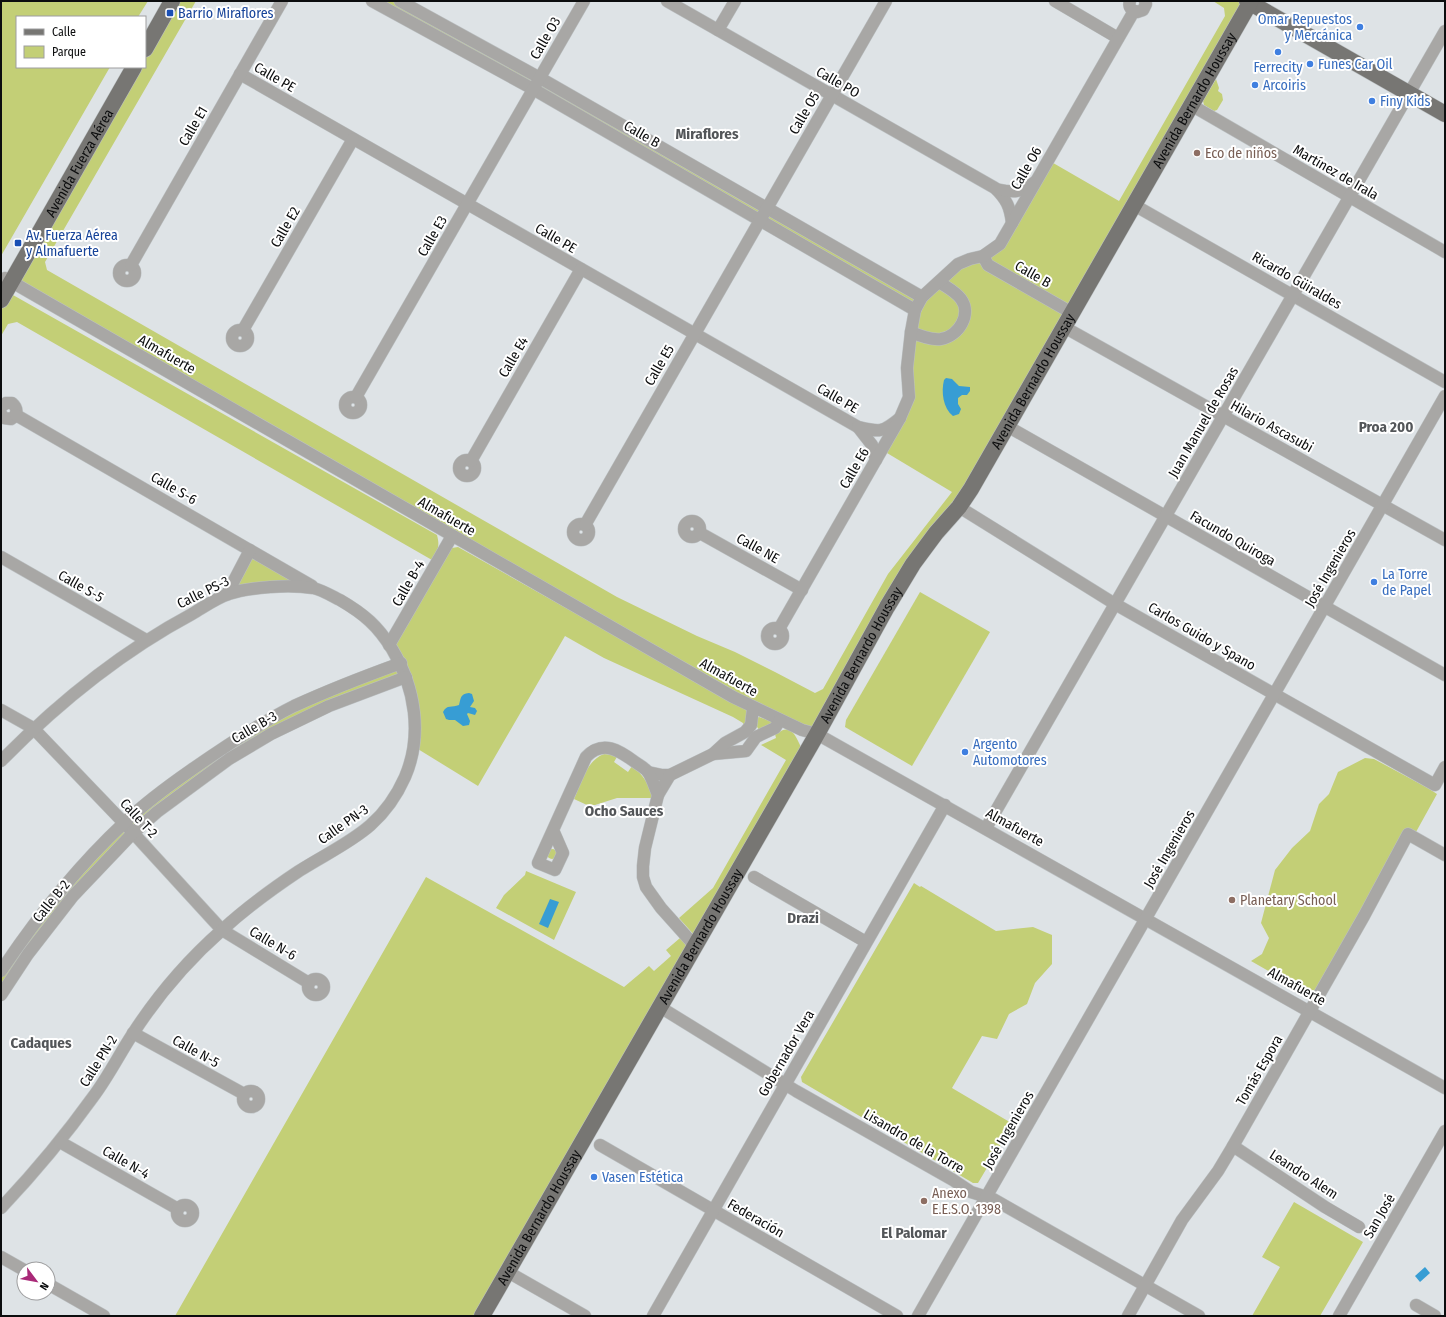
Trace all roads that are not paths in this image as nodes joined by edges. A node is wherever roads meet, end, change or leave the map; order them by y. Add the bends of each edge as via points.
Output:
1 (164, 1) edge
2 (172, 1) edge
3 (282, 1) edge
4 (372, 1) edge
5 (400, 1) edge
6 (584, 1) edge
7 (667, 1) edge
8 (735, 1) edge
9 (886, 1) edge
10 (1055, 1) edge
11 (1145, 1) edge
12 (1250, 2) edge
13 (1132, 6) edge
14 (718, 30) junction
15 (146, 31) edge
16 (1445, 31) edge
17 (1118, 38) junction
18 (146, 47) edge
19 (125, 68) edge
20 (133, 68) edge
21 (240, 74) junction
22 (540, 78) junction
23 (533, 89) junction
24 (1409, 93) junction
25 (832, 95) junction
26 (1191, 106) junction
27 (1445, 114) edge
28 (353, 139) junction
29 (1036, 181) junction
30 (995, 188) junction
31 (1350, 197) junction
32 (467, 204) junction
33 (1134, 204) junction
34 (766, 209) junction
35 (760, 220) junction
36 (1012, 223) junction
37 (1445, 252) edge
38 (983, 256) junction
39 (131, 265) dead end
40 (581, 269) junction
41 (6, 281) edge
42 (939, 282) junction
43 (1293, 295) junction
44 (922, 297) junction
45 (1, 300) edge
46 (915, 310) junction
47 (1068, 320) junction
48 (244, 330) dead end
49 (911, 332) junction
50 (694, 334) junction
51 (1445, 382) edge
52 (1445, 396) edge
53 (356, 397) dead end
54 (1, 407) edge
55 (1, 414) edge
56 (16, 415) junction
57 (1223, 416) junction
58 (900, 418) junction
59 (1007, 426) junction
60 (858, 427) junction
61 (876, 460) junction
62 (471, 461) dead end
63 (1383, 505) junction
64 (958, 507) junction
65 (1166, 516) junction
66 (585, 525) dead end
67 (700, 533) dead end
68 (452, 536) junction
69 (1445, 540) edge
70 (250, 550) junction
71 (1, 557) edge
72 (316, 588) junction
73 (802, 590) junction
74 (228, 594) junction
75 (1116, 604) junction
76 (1325, 607) junction
77 (779, 629) dead end
78 (146, 640) junction
79 (389, 644) junction
80 (398, 660) junction
81 (1445, 675) edge
82 (406, 677) junction
83 (1275, 694) junction
84 (753, 708) junction
85 (1, 710) edge
86 (780, 720) junction
87 (265, 722) junction
88 (751, 725) junction
89 (33, 728) junction
90 (271, 734) junction
91 (817, 734) junction
92 (756, 737) junction
93 (713, 754) junction
94 (1, 761) edge
95 (1445, 767) edge
96 (648, 772) junction
97 (670, 775) junction
98 (658, 795) junction
99 (945, 805) junction
100 (124, 823) junction
101 (986, 828) junction
102 (553, 830) dead end
103 (133, 833) junction
104 (1445, 855) edge
105 (754, 877) dead end
106 (1146, 918) junction
107 (222, 930) junction
108 (866, 942) junction
109 (696, 946) junction
110 (1, 971) edge
111 (309, 982) dead end
112 (1, 995) edge
113 (660, 1007) junction
114 (1310, 1010) junction
115 (133, 1033) junction
116 (785, 1084) junction
117 (1445, 1088) edge
118 (244, 1094) dead end
119 (1445, 1131) edge
120 (60, 1142) junction
121 (600, 1145) dead end
122 (1233, 1146) junction
123 (987, 1197) junction
124 (1, 1208) edge
125 (178, 1209) dead end
126 (713, 1210) junction
127 (1359, 1227) dead end
128 (1, 1257) edge
129 (16, 1265) edge
130 (508, 1272) junction
131 (1146, 1285) junction
132 (56, 1289) edge
133 (1416, 1305) dead end
134 (104, 1316) edge
135 (482, 1316) edge
136 (585, 1316) edge
137 (653, 1316) edge
138 (897, 1316) edge
139 (918, 1316) edge
140 (1128, 1316) edge
141 (1199, 1316) edge
142 (1339, 1316) edge
143 (1434, 1316) edge

1 - 15 main road
2 - 18 main road
3 - 21 street, Calle E1
4 - 23 street, Calle B
5 - 22 street, Calle B
6 - 22 street, Calle O3
7 - 14 street, Calle PO
8 - 14 street
9 - 25 street, Calle O5
10 - 17 street
11 - 13 street, Calle O6 via 1143,10 1137,12
12 - 24 main road
12 - 26 main road, Avenida Bernardo Houssay
13 - 17 street, Calle O6
14 - 25 street, Calle PO
16 - 24 street, Juan Manuel de Rosas
17 - 29 street, Calle O6
19 - 41 main road, Avenida Fuerza Aérea
20 - 41 main road, Avenida Fuerza Aérea
21 - 28 street, Calle PE
21 - 39 street, Calle E1
22 - 23 street, Calle O3
22 - 34 street, Calle B
23 - 32 street, Calle E3
23 - 35 street, Calle B
24 - 27 main road
24 - 31 street, Juan Manuel de Rosas
25 - 30 street, Calle PO
25 - 34 street, Calle O5
26 - 31 street, Martínez de Irala
26 - 33 main road, Avenida Bernardo Houssay
28 - 32 street, Calle PE
28 - 48 street, Calle E2
29 - 30 street, Calle PO via 1024,190 1011,192
29 - 36 street, Calle O6
30 - 36 street, Calle PO via 1005,198
31 - 37 street, Martínez de Irala
31 - 43 street, Juan Manuel de Rosas
32 - 40 street, Calle PE
32 - 53 street, Calle E3
33 - 43 street, Ricardo Güiraldes
33 - 47 main road, Avenida Bernardo Houssay
34 - 35 street, Calle O5
34 - 44 street, Calle B
35 - 46 street, Calle B
35 - 50 street, Calle E5
36 - 38 street, Calle O6 via 1000,244
38 - 42 street, Calle O6 via 958,264
38 - 47 street, Calle B via 988,265
40 - 50 street, Calle PE
40 - 62 street, Calle E4
41 - 45 main road, Avenida Fuerza Aérea
41 - 68 street, Almafuerte
42 - 44 street, Calle O6
42 - 49 street via 955,292 961,300 965,307 963,323 951,336 941,339
43 - 51 street, Ricardo Güiraldes
43 - 57 street, Juan Manuel de Rosas
44 - 46 street, Calle O6
46 - 49 street, Calle E6
47 - 57 street, Hilario Ascasubi
47 - 59 main road, Avenida Bernardo Houssay
49 - 58 street, Calle E6 via 907,368 909,397
50 - 60 street, Calle PE
50 - 66 street, Calle E5
52 - 63 street, José Ingenieros
54 - 56 street, Calle S-6 via 6,403 12,403 16,408
55 - 56 street, Calle S-6 via 8,419
56 - 70 street, Calle S-6
57 - 63 street, Hilario Ascasubi
57 - 65 street, Juan Manuel de Rosas
58 - 60 street, Calle PE via 887,429 874,431
58 - 61 street, Calle E6
59 - 64 main road, Avenida Bernardo Houssay
59 - 65 street, Facundo Quiroga
60 - 61 street, Calle PE via 872,444
61 - 73 street, Calle E6
63 - 69 street, Hilario Ascasubi
63 - 76 street, José Ingenieros
64 - 75 street, Carlos Guido y Spano
64 - 91 main road, Avenida Bernardo Houssay via 913,564
65 - 75 street, Juan Manuel de Rosas
65 - 76 street, Facundo Quiroga
67 - 73 street, Calle NE
68 - 79 street, Calle B-4
68 - 84 street, Almafuerte
70 - 72 street, Calle S-6
70 - 74 street
71 - 78 street, Calle S-5
72 - 74 street, Calle PS-3 via 254,588
72 - 79 street, Calle PS-3 via 364,616
73 - 77 street, Calle E6
74 - 78 street, Calle PS-3
75 - 83 street, Carlos Guido y Spano
75 - 101 street, Juan Manuel de Rosas
76 - 81 street, Facundo Quiroga
76 - 83 street, José Ingenieros
78 - 89 street, Calle PS-3
79 - 80 street, Calle PS-3
80 - 82 street, Calle PS-3
80 - 87 street, Calle B-3 via 389,668 324,693
82 - 90 street, Calle B-3 via 329,706
82 - 107 street, Calle PN-3 via 413,696 413,746 405,778 390,804 367,829 299,871
83 - 95 street, Carlos Guido y Spano via 1435,785
83 - 106 street, José Ingenieros
84 - 86 street, Almafuerte
84 - 88 street
85 - 89 street, Calle T-2
86 - 91 street, Almafuerte
86 - 92 street via 775,728
87 - 90 street
87 - 100 street, Calle B-3 via 222,748 148,802
88 - 92 street
88 - 93 street
89 - 94 street, Calle PS-3
89 - 100 street, Calle T-2
90 - 103 street, Calle B-3 via 229,759
91 - 99 street, Almafuerte
91 - 109 main road, Avenida Bernardo Houssay
92 - 93 street via 746,751
93 - 97 street
96 - 97 street
96 - 98 street
96 - 102 street via 622,752 610,748 590,753
97 - 98 street
98 - 109 street via 645,848 643,877 646,887 661,908
99 - 101 street, Almafuerte
99 - 108 street, Gobernador Vera
100 - 103 street, Calle T-2
100 - 110 street, Calle B-2 via 62,887
101 - 106 street, Almafuerte
103 - 107 street, Calle T-2
103 - 112 street, Calle B-2 via 73,896 28,954
104 - 114 street, Tomás Espora via 1408,834
105 - 108 street
106 - 114 street, Almafuerte
106 - 123 street, José Ingenieros
107 - 111 street, Calle N-6
107 - 115 street, Calle PN-2 via 158,998
108 - 116 street, Gobernador Vera
109 - 113 main road, Avenida Bernardo Houssay
113 - 116 street, Lisandro de la Torre
113 - 130 main road, Avenida Bernardo Houssay
114 - 117 street, Almafuerte
114 - 122 street, Tomás Espora
115 - 118 street, Calle N-5
115 - 120 street, Calle PN-2 via 96,1094
116 - 123 street, Lisandro de la Torre via 971,1192
116 - 126 street, Gobernador Vera
119 - 142 street, San José
120 - 124 street, Calle PN-2
120 - 125 street, Calle N-4
121 - 126 street, Federación
122 - 127 street, Leandro Alem
122 - 131 street, Tomás Espora via 1182,1220
123 - 131 street, Lisandro de la Torre
123 - 139 street, José Ingenieros
126 - 137 street, Gobernador Vera
126 - 138 street, Federación
128 - 129 street
130 - 135 main road, Avenida Bernardo Houssay
130 - 136 street
131 - 140 street, Tomás Espora
131 - 141 street, Lisandro de la Torre
132 - 134 street
133 - 143 street

